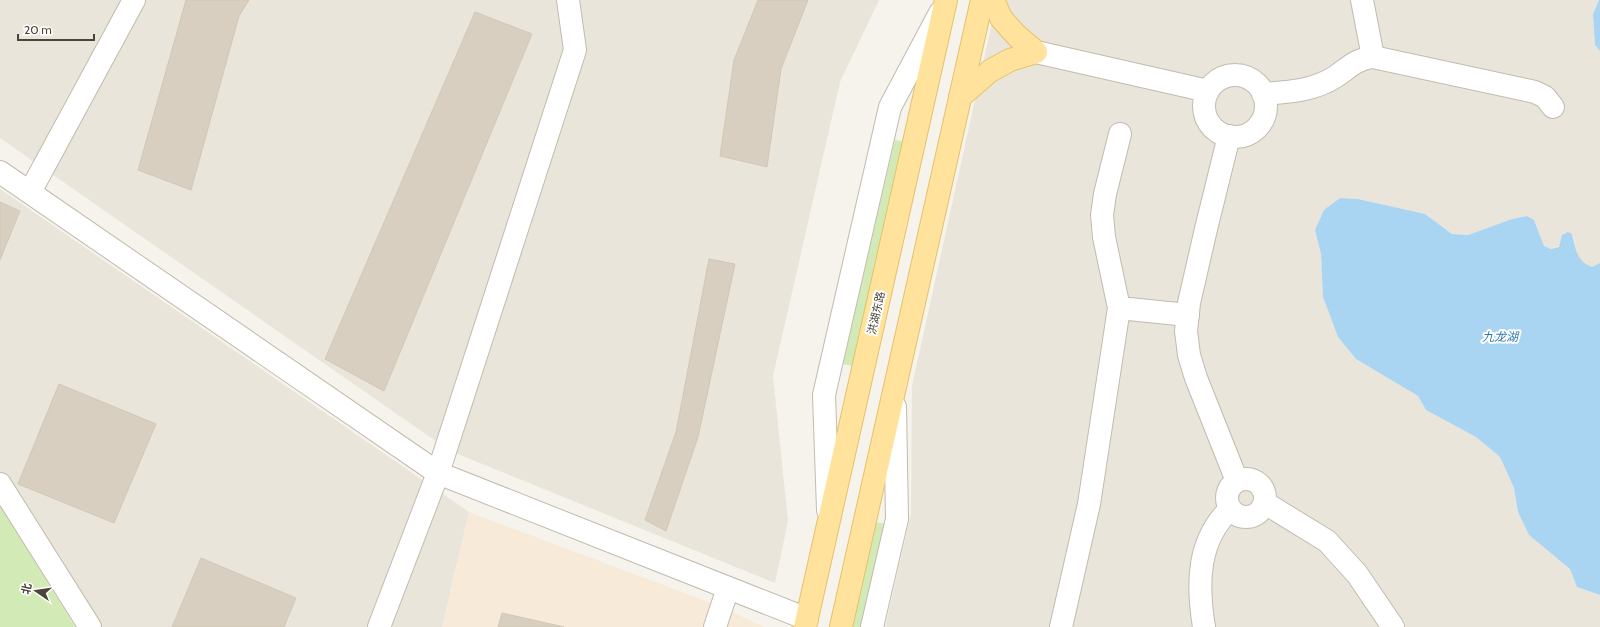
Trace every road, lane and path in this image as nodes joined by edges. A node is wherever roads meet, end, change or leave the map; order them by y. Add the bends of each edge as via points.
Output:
1 (134, 0) edge
2 (568, 0) edge
3 (982, 0) edge
4 (993, 0) edge
5 (1362, 0) edge
6 (946, 1) edge
7 (1036, 52) junction
8 (1373, 57) junction
9 (1208, 91) junction
10 (1263, 94) junction
11 (960, 97) junction
12 (1553, 107) dead end
13 (1120, 134) dead end
14 (1229, 136) junction
15 (0, 172) edge
16 (30, 192) junction
17 (1119, 308) junction
18 (1188, 315) junction
19 (894, 390) junction
20 (438, 473) junction
21 (1237, 481) junction
22 (0, 484) edge
23 (1265, 503) junction
24 (1230, 508) junction
25 (828, 525) junction
26 (728, 588) junction
27 (382, 619) edge
28 (806, 623) edge
29 (90, 627) edge
30 (715, 627) edge
31 (842, 627) edge
32 (872, 627) edge
33 (1061, 627) edge
34 (1204, 627) edge
35 (1393, 627) edge

1 - 16 street
2 - 20 street via 575,50
3 - 11 main road
4 - 7 main road via 1001,18
5 - 8 street
6 - 25 main road, 洪湖东路
6 - 25 street via 890,107 825,387
7 - 9 street
7 - 11 main road via 1010,60 990,71
8 - 10 street via 1361,59 1335,77 1308,89
8 - 12 street via 1535,92 1545,97
9 - 10 street via 1220,79 1240,75 1257,85
9 - 14 street via 1204,104 1207,119 1216,131
10 - 14 street via 1266,103 1261,123 1245,136
11 - 19 main road
13 - 17 street via 1102,215
14 - 18 street
15 - 16 street
16 - 20 street
17 - 18 street
17 - 33 street via 1089,504
18 - 21 street via 1186,331 1189,355
19 - 31 main road
19 - 32 street via 897,519
20 - 26 street
20 - 27 street
21 - 23 street via 1243,478 1256,480 1264,490
21 - 24 street via 1228,490
22 - 29 street
23 - 24 street via 1258,513 1246,517
23 - 35 street via 1327,541 1357,574
24 - 34 street via 1220,518 1210,535 1203,557 1200,597
25 - 28 main road, 洪湖东路
26 - 28 street
26 - 30 street

